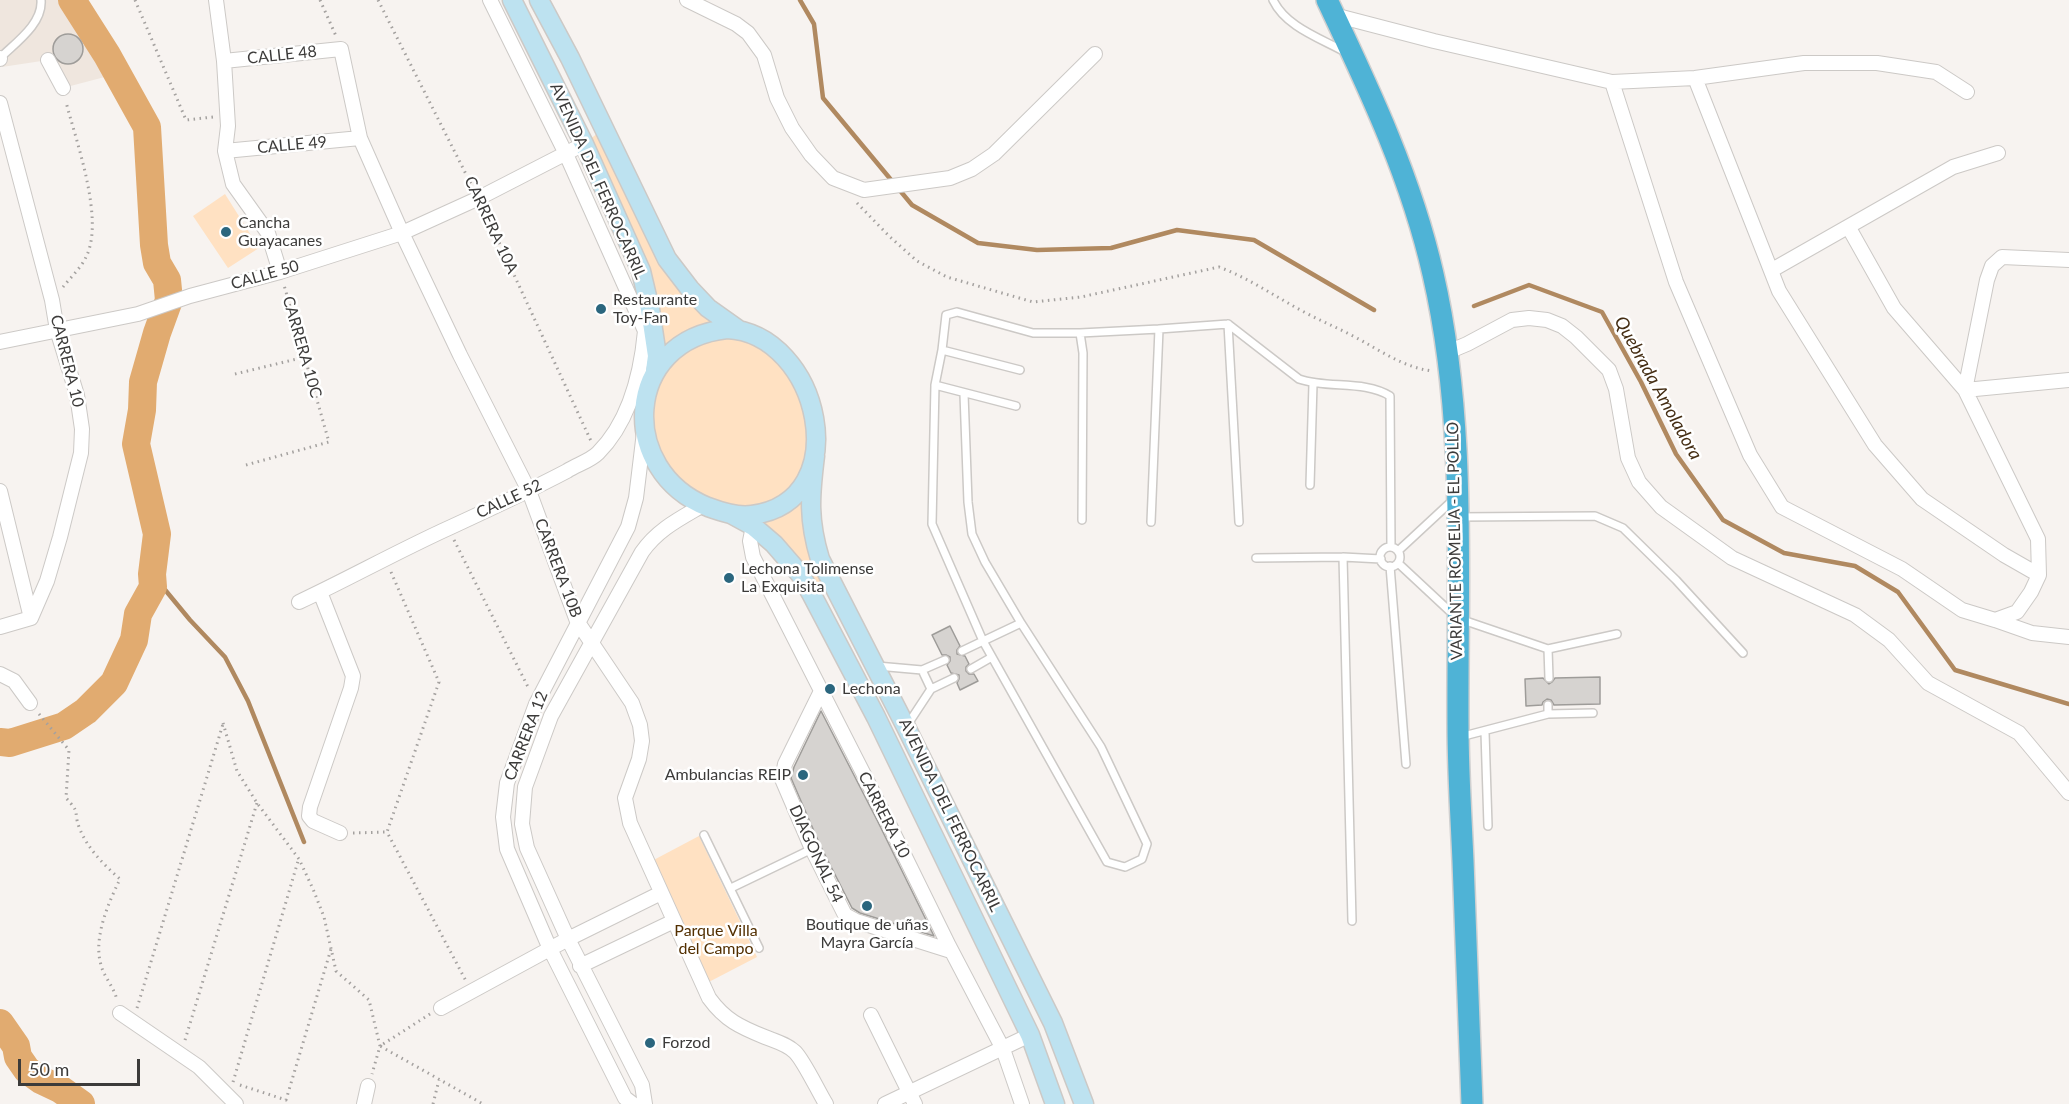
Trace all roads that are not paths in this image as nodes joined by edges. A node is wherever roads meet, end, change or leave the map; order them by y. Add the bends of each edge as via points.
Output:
1 (41, 0) edge
2 (216, 0) edge
3 (490, 0) edge
4 (512, 0) edge
5 (538, 0) edge
6 (687, 0) edge
7 (1273, 0) edge
8 (1330, 7) edge
9 (341, 49) joint
10 (1095, 54) dead end
11 (1354, 56) junction
12 (0, 58) edge
13 (48, 60) dead end
14 (224, 61) junction
15 (1695, 78) junction
16 (1612, 82) junction
17 (63, 88) road end
18 (1967, 92) dead end
19 (0, 103) edge
20 (360, 138) junction
21 (584, 144) junction
22 (225, 151) junction
23 (1998, 153) dead end
24 (566, 154) junction
25 (1849, 228) junction
26 (402, 233) junction
27 (2069, 260) edge
28 (1772, 270) junction
29 (280, 272) junction
30 (1228, 324) junction
31 (1159, 329) junction
32 (57, 330) junction
33 (739, 330) junction
34 (1080, 333) junction
35 (0, 342) edge
36 (942, 350) junction
37 (1448, 352) junction
38 (1020, 370) dead end
39 (655, 371) junction
40 (2069, 380) edge
41 (1313, 384) junction
42 (935, 385) junction
43 (1965, 390) junction
44 (964, 394) junction
45 (1016, 406) dead end
46 (644, 430) junction
47 (815, 456) junction
48 (1310, 485) dead end
49 (0, 491) edge
50 (529, 491) junction
51 (703, 505) junction
52 (1458, 507) junction
53 (731, 514) junction
54 (1083, 520) dead end
55 (1151, 522) dead end
56 (1239, 522) dead end
57 (753, 526) junction
58 (1390, 547) junction
59 (1398, 551) junction
60 (1342, 557) junction
61 (1256, 558) dead end
62 (1381, 559) junction
63 (1398, 563) junction
64 (1390, 567) junction
65 (2039, 575) junction
66 (320, 592) junction
67 (299, 602) dead end
68 (31, 618) junction
69 (1457, 618) junction
70 (1995, 620) junction
71 (578, 621) junction
72 (1021, 623) junction
73 (0, 627) edge
74 (1617, 634) dead end
75 (2069, 637) edge
76 (983, 641) junction
77 (592, 644) junction
78 (1548, 649) junction
79 (962, 651) dead end
80 (1743, 653) dead end
81 (992, 657) junction
82 (945, 660) dead end
83 (875, 666) junction
84 (971, 669) dead end
85 (922, 670) junction
86 (0, 674) edge
87 (954, 678) dead end
88 (1549, 678) dead end
89 (931, 689) junction
90 (821, 691) junction
91 (30, 703) road end
92 (1548, 705) dead end
93 (1593, 713) dead end
94 (1548, 714) junction
95 (906, 727) junction
96 (1485, 732) junction
97 (1458, 738) junction
98 (1406, 764) dead end
99 (507, 783) junction
100 (525, 787) junction
101 (2069, 793) edge
102 (1488, 826) dead end
103 (340, 833) road end
104 (704, 835) dead end
105 (812, 849) junction
106 (731, 888) junction
107 (661, 893) junction
108 (674, 921) junction
109 (1352, 921) dead end
110 (568, 939) junction
111 (759, 948) dead end
112 (550, 949) junction
113 (951, 951) junction
114 (580, 966) junction
115 (441, 1008) road end
116 (120, 1013) road end
117 (871, 1015) dead end
118 (1030, 1035) junction
119 (1003, 1049) junction
120 (368, 1086) road end
121 (233, 1094) edge
122 (912, 1099) edge
123 (364, 1104) edge
124 (633, 1104) edge
125 (645, 1104) edge
126 (826, 1104) edge
127 (885, 1104) edge
128 (1022, 1104) edge
129 (1055, 1104) edge
130 (1084, 1104) edge
131 (1472, 1104) edge

1 - 12 lane via 38,20
2 - 14 street
3 - 24 street
4 - 21 main road, AVENIDA DEL FERROCARRIL
5 - 33 main road, AVENIDA DEL FERROCARRIL via 667,259 708,308
6 - 10 street via 748,33 764,55 777,98 810,155 833,178 864,190 950,178 972,169 994,154
7 - 11 lane via 1288,20
8 - 11 highway, VARIANTE ROMELIA - EL POLLO
8 - 16 street via 1445,44
9 - 14 street, CALLE 48
9 - 20 street, CARRERA 10B
11 - 37 highway, VARIANTE ROMELIA - EL POLLO via 1398,157 1416,211
13 - 17 street
14 - 22 street via 228,116
15 - 16 street
15 - 18 street via 1804,63 1877,63 1936,72
15 - 28 street
16 - 70 street via 1676,282 1750,455 1782,507 1902,569 1962,610
19 - 32 street, CARRERA 10
20 - 22 street, CALLE 49
20 - 26 street, CARRERA 10B
21 - 24 street, CALLE 50
21 - 39 main road, AVENIDA DEL FERROCARRIL via 641,271 657,356
22 - 29 street via 233,184 268,233
23 - 25 street via 1953,167
24 - 26 street, CALLE 50
24 - 50 street, CALLE 52 via 645,331 633,392 614,433 597,454
25 - 28 street
25 - 43 street via 1894,308
26 - 29 street, CALLE 50
26 - 50 street, CARRERA 10B
27 - 43 street via 2002,257 1992,266
28 - 65 street via 1779,291 1875,445 1922,499
29 - 32 street, CALLE 50 via 138,314
30 - 31 lane
30 - 41 lane via 1299,379
30 - 56 lane
31 - 34 lane
31 - 55 lane
32 - 35 street, CALLE 50
32 - 68 street, CARRERA 10 via 77,395 81,453 47,580
33 - 39 main road via 714,331 691,338 671,352
33 - 47 main road via 774,349 801,379 814,416
34 - 36 lane via 1033,333 957,312 946,315
34 - 54 lane
36 - 38 lane
36 - 42 lane
37 - 52 highway, VARIANTE ROMELIA - EL POLLO
37 - 101 street via 1512,320 1547,320 1562,326 1609,370 1628,458 1639,482 1661,507 1732,558 1855,615 1889,640 1929,683 2019,733
39 - 46 main road via 646,400
40 - 43 street
41 - 48 lane
41 - 58 lane via 1380,390 1390,396
42 - 44 lane
42 - 76 lane via 933,524
43 - 65 street via 2038,539
44 - 45 lane
44 - 72 lane via 972,534
46 - 51 main road via 665,474 682,492
46 - 71 street, CARRERA 12 via 636,498 628,526
47 - 53 main road via 805,482 786,501 764,512
47 - 83 main road, AVENIDA DEL FERROCARRIL via 810,499 814,539 831,585
49 - 68 street
50 - 66 street, CALLE 52
50 - 71 street, CARRERA 10B
51 - 53 main road
51 - 77 street, CARRERA 12 via 650,541
52 - 59 lane
52 - 69 highway, VARIANTE ROMELIA - EL POLLO
52 - 80 lane via 1595,516 1623,528
53 - 57 main road, AVENIDA DEL FERROCARRIL
57 - 90 street, CARRERA 10 via 753,557
57 - 118 main road, AVENIDA DEL FERROCARRIL via 788,559 812,595 876,717
58 - 59 lane
58 - 62 lane via 1383,550
59 - 63 lane
60 - 61 lane
60 - 62 lane
60 - 109 lane
62 - 64 lane
63 - 64 lane
63 - 69 lane
64 - 98 lane
65 - 70 street via 2017,612
66 - 67 street, CALLE 52
66 - 103 street via 353,676 309,816
68 - 73 street
69 - 78 lane
69 - 97 highway, VARIANTE ROMELIA - EL POLLO
70 - 75 street via 2032,633
71 - 77 street, CARRERA 10B
71 - 99 street, CARRERA 12 via 536,704
72 - 76 lane
72 - 81 lane via 1101,747 1147,844 1142,859 1125,867 1107,862
74 - 78 lane
76 - 79 lane
76 - 81 lane
77 - 100 street, CARRERA 12 via 551,716
77 - 107 street, CARRERA 10B via 632,703 640,725 642,741 625,798 626,810
78 - 88 lane
81 - 84 lane
82 - 85 lane
83 - 85 lane
83 - 95 main road, AVENIDA DEL FERROCARRIL
85 - 89 lane
86 - 91 street via 14,681
87 - 89 lane
89 - 95 lane
90 - 105 street, DIAGONAL 54 via 785,764 782,779
90 - 113 street, CARRERA 10
92 - 94 lane
93 - 94 lane
94 - 96 lane
95 - 130 main road, AVENIDA DEL FERROCARRIL via 1053,1023
96 - 97 lane
96 - 102 lane
97 - 131 highway, VARIANTE ROMELIA - EL POLLO
99 - 100 street
99 - 112 street, CARRERA 12 via 503,817 507,849
100 - 110 street, CARRERA 12 via 522,824 527,848
104 - 106 lane
105 - 106 lane
105 - 113 street, DIAGONAL 54 via 845,915
106 - 111 lane
107 - 108 street, CARRERA 10B
107 - 110 street
108 - 114 street
108 - 126 street, CARRERA 10B via 709,998 721,1015 795,1052
110 - 112 street
110 - 114 street, CARRERA 12
112 - 115 street
112 - 124 street, CARRERA 12 via 625,1098
113 - 119 street, CARRERA 10
114 - 125 street, CARRERA 12 via 642,1085
116 - 121 street
117 - 122 street
118 - 119 street
118 - 129 main road, AVENIDA DEL FERROCARRIL
119 - 122 street
119 - 128 street, CARRERA 10
120 - 123 street
122 - 127 street

